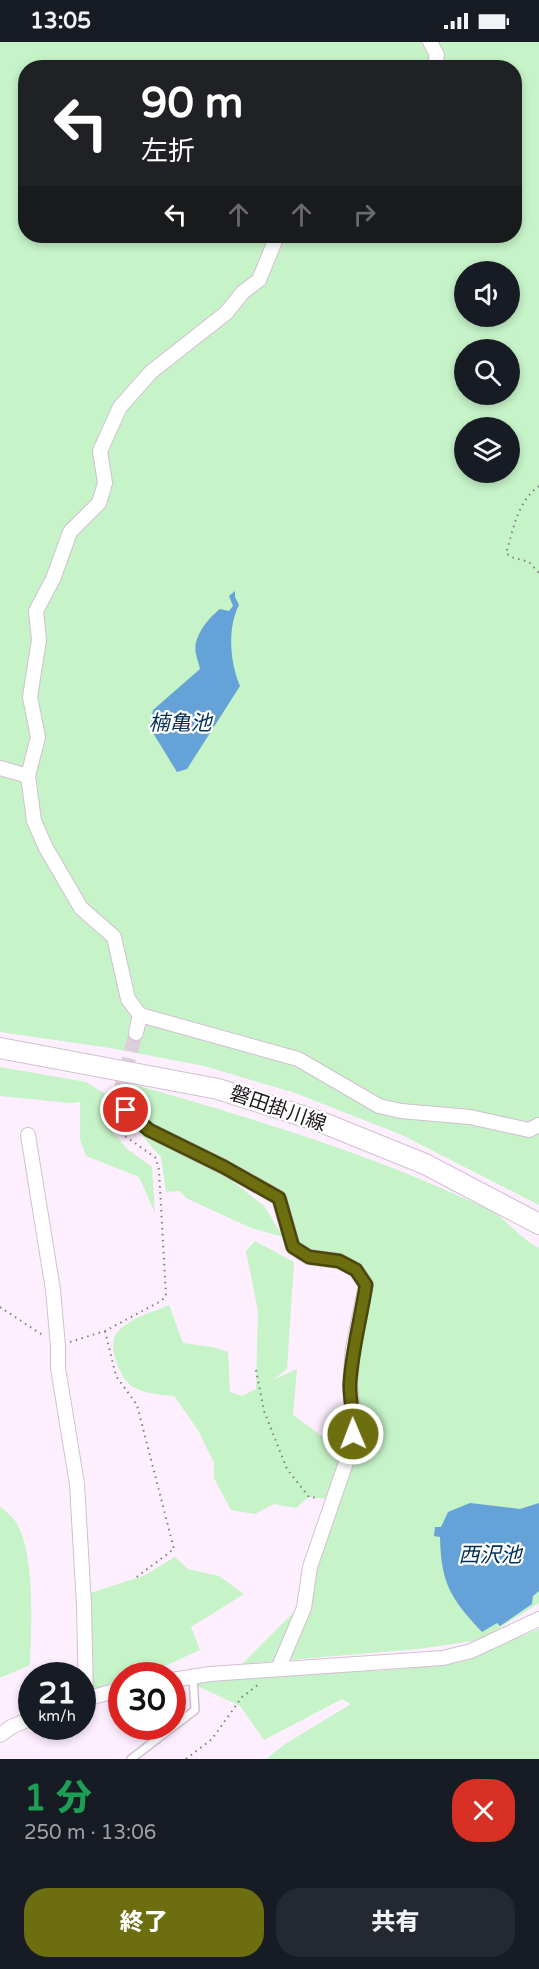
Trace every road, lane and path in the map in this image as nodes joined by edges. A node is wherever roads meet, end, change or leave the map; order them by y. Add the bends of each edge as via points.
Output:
1 (430, 42) edge
2 (436, 60) edge
3 (274, 243) edge
4 (539, 486) edge
5 (539, 573) edge
6 (2, 770) edge
7 (28, 776) junction
8 (140, 1015) junction
9 (136, 1033) tunnel mouth
10 (0, 1048) edge
11 (120, 1094) joint
12 (539, 1125) edge
13 (28, 1135) dead end
14 (539, 1224) edge
15 (0, 1307) edge
16 (105, 1331) junction
17 (58, 1346) junction
18 (256, 1370) dead end
19 (334, 1500) junction
20 (134, 1579) dead end
21 (539, 1620) edge
22 (84, 1662) edge
23 (278, 1669) junction
24 (193, 1677) junction
25 (186, 1678) edge
26 (18, 1723) edge
27 (0, 1735) edge
28 (131, 1759) edge
29 (186, 1759) edge

1 - 2 street
3 - 7 street via 259,280 226,313 152,372 120,406 100,452 105,483 99,503 70,532 36,611 39,640 30,697 38,737
4 - 5 path via 520,509 506,553 529,562
6 - 7 street
7 - 8 street via 34,821 46,848 81,908 114,937 128,999
8 - 9 street
8 - 12 street via 298,1059 379,1106 470,1117 530,1130
10 - 14 main road, 磐田掛川線 via 218,1089 287,1111 425,1164
11 - 16 path via 115,1130 156,1158 159,1170 166,1296
11 - 19 street via 126,1110 149,1130 279,1198 293,1247 309,1257 339,1261 356,1270 366,1285 353,1348 351,1448
13 - 17 street
15 - 17 path
16 - 17 path
16 - 20 path via 116,1376 137,1405 174,1549
17 - 22 street via 58,1368 77,1484
18 - 19 path via 264,1411 287,1469 309,1497
19 - 23 street via 310,1567 304,1608
21 - 23 street via 471,1651 443,1658
23 - 24 street
23 - 29 path via 242,1697 212,1739
24 - 25 street
24 - 28 lane via 195,1710
26 - 27 street

